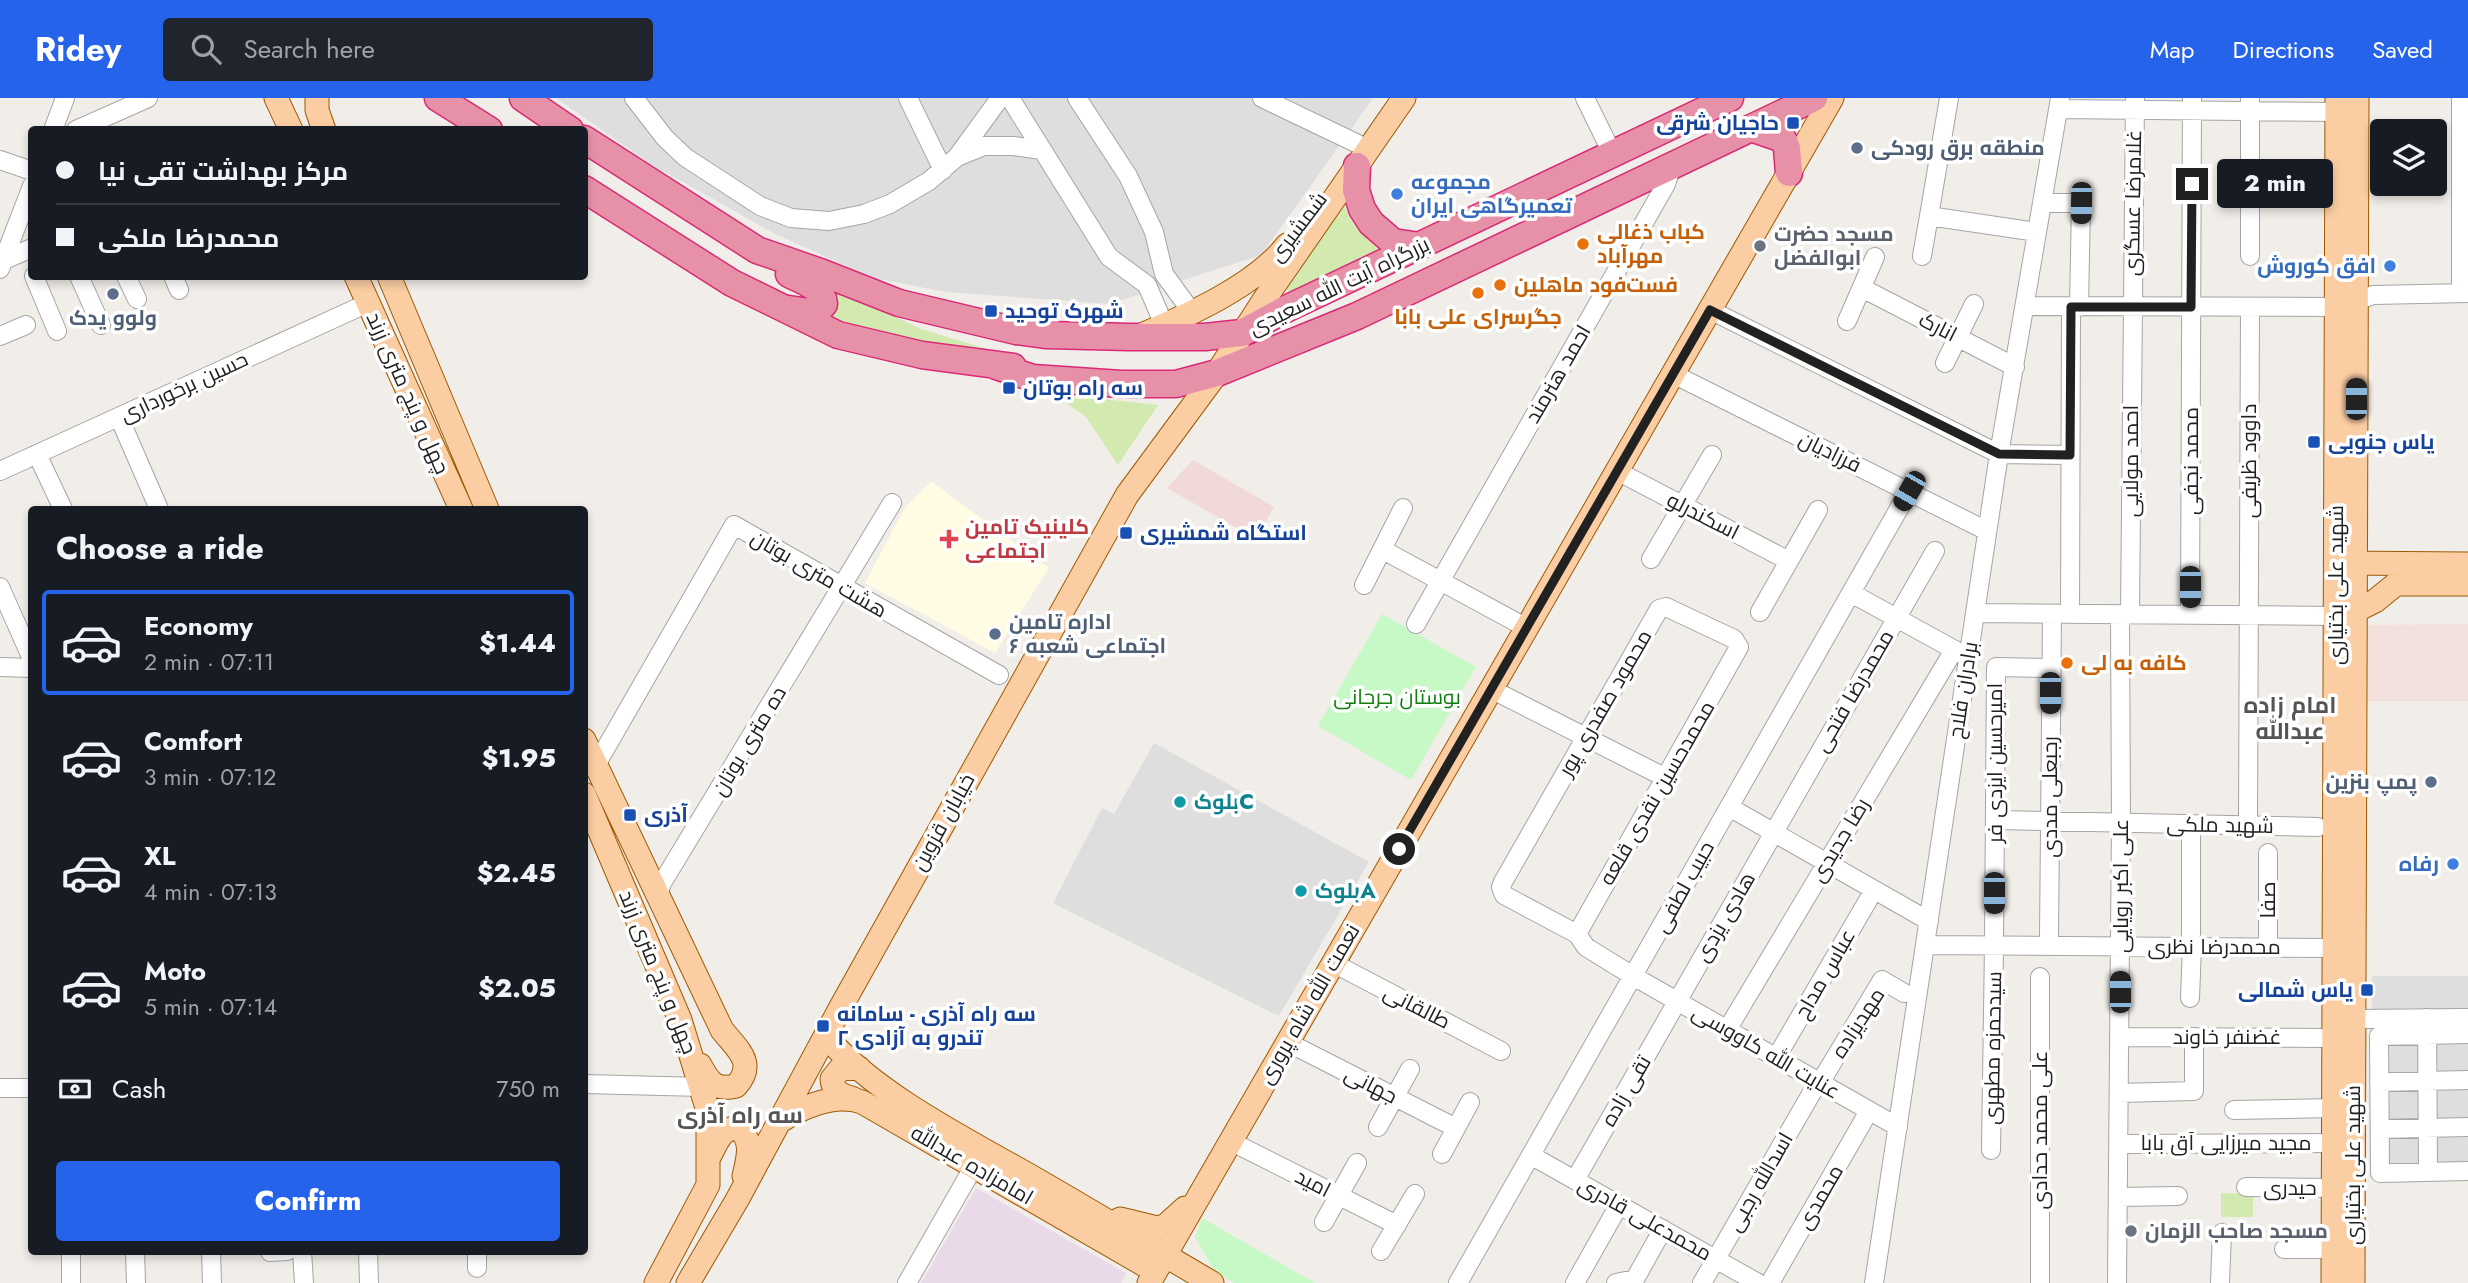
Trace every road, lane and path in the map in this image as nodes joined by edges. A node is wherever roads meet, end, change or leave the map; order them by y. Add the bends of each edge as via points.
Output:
1 (65, 98) edge
2 (148, 98) edge
3 (276, 98) edge
4 (286, 98) edge
5 (317, 98) edge
6 (438, 98) edge
7 (523, 98) edge
8 (634, 98) edge
9 (908, 98) edge
10 (1000, 98) edge
11 (1010, 98) edge
12 (1077, 98) edge
13 (1262, 98) edge
14 (1388, 98) edge
15 (1404, 98) edge
16 (1585, 98) edge
17 (1730, 98) edge
18 (1814, 98) edge
19 (1832, 98) edge
20 (1949, 98) edge
21 (2357, 98) edge
22 (2461, 98) edge
23 (2059, 103) edge
24 (2135, 104) edge
25 (2192, 104) edge
26 (1294, 105) edge
27 (2250, 105) edge
28 (2337, 105) edge
29 (54, 126) edge
30 (85, 126) edge
31 (291, 126) edge
32 (292, 126) edge
33 (323, 126) edge
34 (483, 126) edge
35 (564, 126) edge
36 (1751, 128) junction
37 (588, 142) edge
38 (1042, 150) junction
39 (1357, 155) junction
40 (1613, 155) junction
41 (957, 158) junction
42 (0, 160) edge
43 (1672, 165) junction
44 (28, 170) edge
45 (943, 170) junction
46 (1789, 173) junction
47 (588, 192) edge
48 (28, 197) edge
49 (2043, 203) junction
50 (1929, 216) junction
51 (2038, 232) junction
52 (1420, 246) junction
53 (27, 250) edge
54 (757, 250) junction
55 (1922, 256) dead end
56 (2249, 256) dead end
57 (1875, 257) dead end
58 (2, 265) edge
59 (36, 280) edge
60 (81, 280) edge
61 (128, 280) edge
62 (358, 280) edge
63 (391, 280) edge
64 (1862, 288) junction
65 (2465, 293) edge
66 (136, 299) dead end
67 (368, 303) junction
68 (1974, 304) dead end
69 (2347, 304) junction
70 (2025, 306) junction
71 (2075, 307) junction
72 (2132, 307) junction
73 (2191, 307) junction
74 (2250, 307) junction
75 (783, 308) junction
76 (1710, 310) junction
77 (1191, 311) junction
78 (1847, 321) dead end
79 (26, 325) dead end
80 (101, 325) dead end
81 (1164, 326) junction
82 (57, 331) dead end
83 (1242, 333) junction
84 (0, 336) edge
85 (1136, 337) junction
86 (1958, 337) junction
87 (1945, 363) dead end
88 (2015, 367) junction
89 (1217, 373) junction
90 (1673, 374) junction
91 (119, 417) junction
92 (37, 454) junction
93 (1999, 454) junction
94 (1712, 455) dead end
95 (2070, 455) junction
96 (0, 471) edge
97 (1617, 471) junction
98 (1909, 491) junction
99 (892, 503) dead end
100 (62, 506) edge
101 (158, 506) edge
102 (460, 506) edge
103 (486, 506) edge
104 (1682, 506) junction
105 (1403, 508) dead end
106 (1818, 510) dead end
107 (2356, 530) junction
108 (1987, 531) junction
109 (1383, 550) junction
110 (1935, 551) dead end
111 (1651, 559) dead end
112 (1789, 561) junction
113 (2346, 563) junction
114 (2468, 564) edge
115 (2398, 574) junction
116 (1441, 581) junction
117 (2468, 584) edge
118 (1364, 585) dead end
119 (0, 587) edge
120 (843, 588) junction
121 (1851, 593) junction
122 (1760, 612) dead end
123 (1975, 613) junction
124 (2061, 614) junction
125 (2125, 614) junction
126 (2345, 614) junction
127 (2190, 615) junction
128 (2249, 616) junction
129 (1896, 618) junction
130 (1416, 624) dead end
131 (1527, 628) junction
132 (28, 650) edge
133 (1737, 652) joint
134 (1961, 654) junction
135 (0, 667) edge
136 (28, 667) edge
137 (2051, 668) junction
138 (999, 675) dead end
139 (1491, 688) junction
140 (1586, 737) junction
141 (588, 748) edge
142 (596, 765) junction
143 (1664, 777) junction
144 (588, 803) edge
145 (1729, 807) junction
146 (1995, 820) junction
147 (2050, 821) junction
148 (2122, 823) junction
149 (2191, 824) junction
150 (2248, 825) junction
151 (2318, 827) dead end
152 (1773, 832) junction
153 (2268, 853) dead end
154 (1827, 863) junction
155 (1503, 882) joint
156 (1874, 890) junction
157 (658, 895) junction
158 (1929, 921) junction
159 (1577, 934) junction
160 (2049, 938) dead end
161 (2191, 941) junction
162 (1994, 944) junction
163 (1925, 945) junction
164 (2121, 946) junction
165 (2268, 947) junction
166 (2335, 948) junction
167 (1333, 963) junction
168 (1633, 976) junction
169 (2040, 977) dead end
170 (1904, 993) dead end
171 (2190, 998) dead end
172 (1677, 1001) junction
173 (2468, 1018) edge
174 (2354, 1019) junction
175 (2427, 1026) junction
176 (1727, 1030) junction
177 (2468, 1034) edge
178 (826, 1036) junction
179 (2120, 1037) junction
180 (2193, 1037) junction
181 (2334, 1038) junction
182 (1287, 1042) junction
183 (689, 1043) junction
184 (1502, 1051) dead end
185 (1776, 1058) junction
186 (859, 1068) junction
187 (1409, 1069) dead end
188 (2468, 1080) edge
189 (2426, 1081) junction
190 (1819, 1082) junction
191 (2379, 1083) junction
192 (588, 1084) edge
193 (702, 1087) junction
194 (0, 1088) edge
195 (28, 1088) edge
196 (2119, 1093) junction
197 (1395, 1097) junction
198 (854, 1099) junction
199 (1469, 1101) dead end
200 (2334, 1108) junction
201 (2234, 1110) dead end
202 (1870, 1111) junction
203 (782, 1120) junction
204 (1378, 1127) dead end
205 (1898, 1127) junction
206 (2468, 1127) edge
207 (1456, 1128) junction
208 (2427, 1128) junction
209 (2380, 1129) junction
210 (1230, 1141) junction
211 (2334, 1143) junction
212 (2119, 1144) junction
213 (1991, 1150) dead end
214 (1442, 1154) dead end
215 (1532, 1156) junction
216 (709, 1157) junction
217 (1357, 1163) dead end
218 (974, 1166) junction
219 (2468, 1171) edge
220 (2428, 1172) junction
221 (1575, 1180) junction
222 (2246, 1187) dead end
223 (2334, 1188) junction
224 (1415, 1194) dead end
225 (1339, 1196) junction
226 (2178, 1196) dead end
227 (2118, 1197) junction
228 (737, 1200) junction
229 (1196, 1200) junction
230 (1619, 1205) junction
231 (1087, 1209) junction
232 (1184, 1220) junction
233 (1324, 1222) dead end
234 (1397, 1225) junction
235 (1662, 1229) junction
236 (2221, 1233) dead end
237 (2334, 1248) junction
238 (2284, 1249) dead end
239 (1381, 1251) dead end
240 (71, 1255) edge
241 (135, 1255) edge
242 (211, 1255) edge
243 (302, 1255) edge
244 (368, 1255) edge
245 (1716, 1259) junction
246 (1156, 1270) edge
247 (1203, 1278) edge
248 (71, 1283) edge
249 (136, 1283) edge
250 (212, 1283) edge
251 (304, 1283) edge
252 (369, 1283) edge
253 (656, 1283) edge
254 (688, 1283) edge
255 (907, 1283) edge
256 (1458, 1283) edge
257 (1576, 1283) edge
258 (1616, 1283) edge
259 (1702, 1283) edge
260 (1758, 1283) edge
261 (1770, 1283) edge
262 (1874, 1283) edge
263 (2040, 1283) edge
264 (2117, 1283) edge
265 (2220, 1283) edge
266 (2333, 1283) edge
267 (2353, 1283) edge

1 - 29 street
2 - 30 street
3 - 31 main road
4 - 32 main road
5 - 33 main road
6 - 34 highway
7 - 35 highway
8 - 45 street via 685,157 760,206 791,218 829,221 864,214 890,204
9 - 45 street
10 - 41 street
11 - 38 street
12 - 77 street via 1128,176 1154,232 1164,274
13 - 26 street
14 - 39 main road, شمشیری
15 - 39 main road, شمشیری
16 - 40 street
17 - 40 highway, بزرگراه آیت الله سعیدی
18 - 36 highway, بزرگراه آیت الله سعیدی
19 - 46 main road, نعمت الله شاه پروری
20 - 50 street
21 - 69 main road, شهید علی بختیاری
22 - 65 street
23 - 24 street
23 - 49 street, برادران فلاح
24 - 25 street
24 - 72 street, غلامرضا عسگری
25 - 27 street
25 - 73 street, محمد نجفی
26 - 39 street
27 - 28 street
27 - 56 street
28 - 69 main road, شهید علی بختیاری
36 - 43 highway, بزرگراه آیت الله سعیدی
36 - 46 highway via 1783,139
37 - 54 highway, بزرگراه آیت الله سعیدی
38 - 41 street via 984,146
38 - 81 street via 1110,257 1147,285
39 - 52 highway via 1356,190 1371,223 1393,242
39 - 77 main road, شمشیری via 1273,262
39 - 83 main road, شمشیری
40 - 52 highway, بزرگراه آیت الله سعیدی
41 - 45 street
42 - 44 street
43 - 89 highway, بزرگراه آیت الله سعیدی via 1357,316
43 - 116 street, احمد هنرمند via 1666,184
46 - 76 main road, نعمت الله شاه پروری
47 - 75 highway, بزرگراه آیت الله سعیدی via 732,283
48 - 58 street
49 - 51 street, برادران فلاح
49 - 71 street, رجبعلی مددی via 2081,203
50 - 51 street
50 - 55 street
51 - 70 street, برادران فلاح
52 - 83 highway, بزرگراه آیت الله سعیدی
53 - 58 street
54 - 75 highway via 823,297 824,304 812,312
54 - 85 highway, بزرگراه آیت الله سعیدی via 899,303 1006,328 1047,335
57 - 64 street
59 - 82 street
60 - 80 street
61 - 66 street
62 - 67 main road, چهل و پنج متری زرند
63 - 103 main road, چهل و پنج متری زرند
64 - 78 street
64 - 86 street, انارک
65 - 69 street via 2373,295
67 - 91 street, حسین برخورداری
67 - 102 main road, چهل و پنج متری زرند
68 - 86 street
69 - 74 street
69 - 107 main road, شهید علی بختیاری
69 - 113 main road, شهید علی بختیاری
70 - 71 street
70 - 88 street, برادران فلاح
71 - 72 street
71 - 95 street, رجبعلی مددی
72 - 73 street
72 - 125 street, احمد مولایی
73 - 74 street
73 - 127 street, محمد نجفی
74 - 128 street, داوود ظریفی
75 - 89 highway, بزرگراه آیت الله سعیدی via 838,335 922,355 996,366
76 - 90 main road, نعمت الله شاه پروری
76 - 93 street
77 - 81 main road, شمشیری
79 - 84 street
81 - 85 main road, شمشیری
83 - 85 highway, بزرگراه آیت الله سعیدی
83 - 89 main road, شمشیری
86 - 87 street
86 - 88 street, انارک
88 - 93 street, برادران فلاح
89 - 178 main road, خیابان قزوین via 1127,495
90 - 97 main road, نعمت الله شاه پروری
90 - 98 street, فرزادیان
91 - 92 street, حسین برخورداری
91 - 101 street
92 - 96 street, حسین برخورداری
92 - 100 street
93 - 95 street
93 - 108 street, برادران فلاح
94 - 104 street
95 - 124 street, رجبعلی مددی
97 - 104 street, اسکندرلو
97 - 131 main road, نعمت الله شاه پروری
98 - 108 street, فرزادیان
98 - 121 street, حبیب لطفی
99 - 120 street, ده متری بوتان
104 - 111 street
104 - 112 street, اسکندرلو
105 - 109 street
106 - 112 street
107 - 113 main road, شهید علی بختیاری
107 - 115 main road
108 - 123 street, برادران فلاح
109 - 116 street
109 - 118 street
110 - 129 street, محمدرضا فتحی
112 - 122 street
113 - 115 main road
113 - 126 main road, شهید علی بختیاری
114 - 115 main road
115 - 117 main road
115 - 126 main road via 2375,601
116 - 130 street, احمد هنرمند
116 - 131 street
119 - 132 street
120 - 138 street, هشت متری بوتان
120 - 142 street, هشت متری بوتان via 734,525
120 - 157 street, ده متری بوتان
121 - 129 street
121 - 145 street, حبیب لطفی
123 - 124 street
123 - 134 street, برادران فلاح
124 - 125 street
124 - 137 street, رجبعلی مددی
125 - 127 street
125 - 148 street, علی اکبر رویایی
126 - 128 street
126 - 166 main road, شهید علی بختیاری
126 - 174 main road, شهید علی بختیاری
127 - 128 street
128 - 150 street, داوود ظریفی
129 - 134 street
129 - 152 street, محمدرضا فتحی
131 - 139 main road, نعمت الله شاه پروری
133 - 140 street, محمود صفدری پور via 1734,639 1661,607
133 - 143 street, محمدحسین نقدی قلعه
134 - 154 street, رضا جدیدی
134 - 158 street, برادران فلاح
135 - 136 street
137 - 146 street, امیرحسین ایزدی فر via 1996,667
137 - 147 street, رجبعلی مددی
139 - 140 street
139 - 167 main road, نعمت الله شاه پروری
140 - 143 street
140 - 155 street, محمود صفدری پور
141 - 142 main road, چهل و پنج متری زرند
142 - 157 main road, چهل و پنج متری زرند
143 - 159 street, محمدحسین نقدی قلعه
144 - 183 main road, چهل و پنج متری زرند
145 - 152 street
145 - 168 street, حبیب لطفی
146 - 147 street, شهید ملکی
146 - 162 street, امیرحسین ایزدی فر
147 - 148 street, شهید ملکی
147 - 160 street, رجبعلی مددی
148 - 149 street, شهید ملکی
148 - 164 street, علی اکبر رویایی
149 - 150 street, شهید ملکی
149 - 161 street
150 - 151 street, شهید ملکی
152 - 154 street
152 - 172 street, هادی یزدی
153 - 165 street, صفا
154 - 156 street
154 - 176 street, رضا جدیدی
155 - 159 street, عنایت‌ الله کاووسی via 1507,898
156 - 158 street
156 - 185 street, عباس مداح
157 - 183 main road, چهل و پنج متری زرند via 722,1031 746,1061 736,1086 717,1087 709,1082
158 - 163 street, برادران فلاح
159 - 168 street, عنایت‌ الله کاووسی via 1586,947
161 - 164 street, محمدرضا نظری
161 - 165 street, محمدرضا نظری
161 - 171 street
162 - 163 street, محمدرضا نظری
162 - 164 street, محمدرضا نظری
162 - 213 street, سیدحمزه مطهری
163 - 205 street, برادران فلاح
164 - 179 street, علی اکبر رویایی
165 - 166 street, محمدرضا نظری
166 - 181 main road, شهید علی بختیاری
167 - 182 main road, نعمت الله شاه پروری
167 - 184 street, طالقانی
168 - 172 street, عنایت‌ الله کاووسی
168 - 215 street, حبیب لطفی
169 - 263 street, علی محمد حدادی
170 - 190 street, مهدیزاده via 1882,980
172 - 176 street, عنایت‌ الله کاووسی
172 - 221 street, تقی زاده
173 - 175 street
174 - 175 street
174 - 267 main road, شهید علی بختیاری
175 - 177 street
175 - 189 street
175 - 191 street via 2379,1036
176 - 185 street, عنایت‌ الله کاووسی
178 - 186 main road, امامزاده عبدالله
178 - 203 main road, خیابان قزوین
179 - 180 street, غضنفر خاوند
179 - 196 street, علی اکبر رویایی
180 - 181 street, غضنفر خاوند
180 - 196 street via 2194,1091
181 - 200 main road, شهید علی بختیاری
182 - 197 street, جهانی
182 - 210 main road, نعمت الله شاه پروری
183 - 193 main road, چهل و پنج متری زرند
185 - 190 street, عنایت‌ الله کاووسی
186 - 198 main road via 840,1069 832,1079 837,1092
186 - 231 main road, امامزاده عبدالله via 948,1129
187 - 197 street
188 - 189 street
189 - 191 street
189 - 208 street
190 - 202 street, عنایت‌ الله کاووسی
190 - 245 street, اسدالله رجبی
191 - 209 street
192 - 193 street
193 - 216 main road, چهل و پنج متری زرند via 708,1111
194 - 195 street
196 - 212 street, علی اکبر رویایی
197 - 204 street
197 - 207 street, جهانی
198 - 203 main road via 819,1103
198 - 218 main road, امامزاده عبدالله
199 - 207 street
200 - 201 street
200 - 211 main road, شهید علی بختیاری
202 - 205 street, عنایت‌ الله کاووسی
202 - 261 street, محمدی
203 - 228 main road, خیابان قزوین
205 - 262 street, برادران فلاح
206 - 208 street
207 - 214 street
208 - 209 street
208 - 220 street
209 - 220 street via 2380,1173
210 - 225 street, امید
210 - 229 main road, نعمت الله شاه پروری
211 - 212 street, مجید میرزایی آق بابا
211 - 223 main road, شهید علی بختیاری
212 - 227 street, علی اکبر رویایی
215 - 221 street, محمدعلی قادری
215 - 256 street, حبیب لطفی
216 - 228 main road via 723,1130 744,1132 749,1150
216 - 253 main road via 708,1185
217 - 225 street
218 - 246 main road, امامزاده عبدالله
218 - 255 street
219 - 220 street
221 - 230 street, محمدعلی قادری
222 - 223 street, حیدری
223 - 237 main road, شهید علی بختیاری
224 - 234 street
225 - 233 street
225 - 234 street, امید
226 - 227 street
227 - 264 street, علی اکبر رویایی
228 - 254 main road, خیابان قزوین
229 - 231 main road via 1157,1228
229 - 232 main road, نعمت الله شاه پروری
230 - 235 street, محمدعلی قادری
230 - 257 street
231 - 246 main road, امامزاده عبدالله
232 - 246 main road, نعمت الله شاه پروری
232 - 247 main road via 1185,1251
234 - 239 street
235 - 245 street, محمدعلی قادری
235 - 258 street via 1635,1279
236 - 265 street
237 - 238 street
237 - 266 main road, شهید علی بختیاری
240 - 248 street
241 - 249 street
242 - 250 street
243 - 251 street
244 - 252 street
245 - 259 street, اسدالله رجبی
245 - 260 street, محمدعلی قادری
246 - 247 main road

